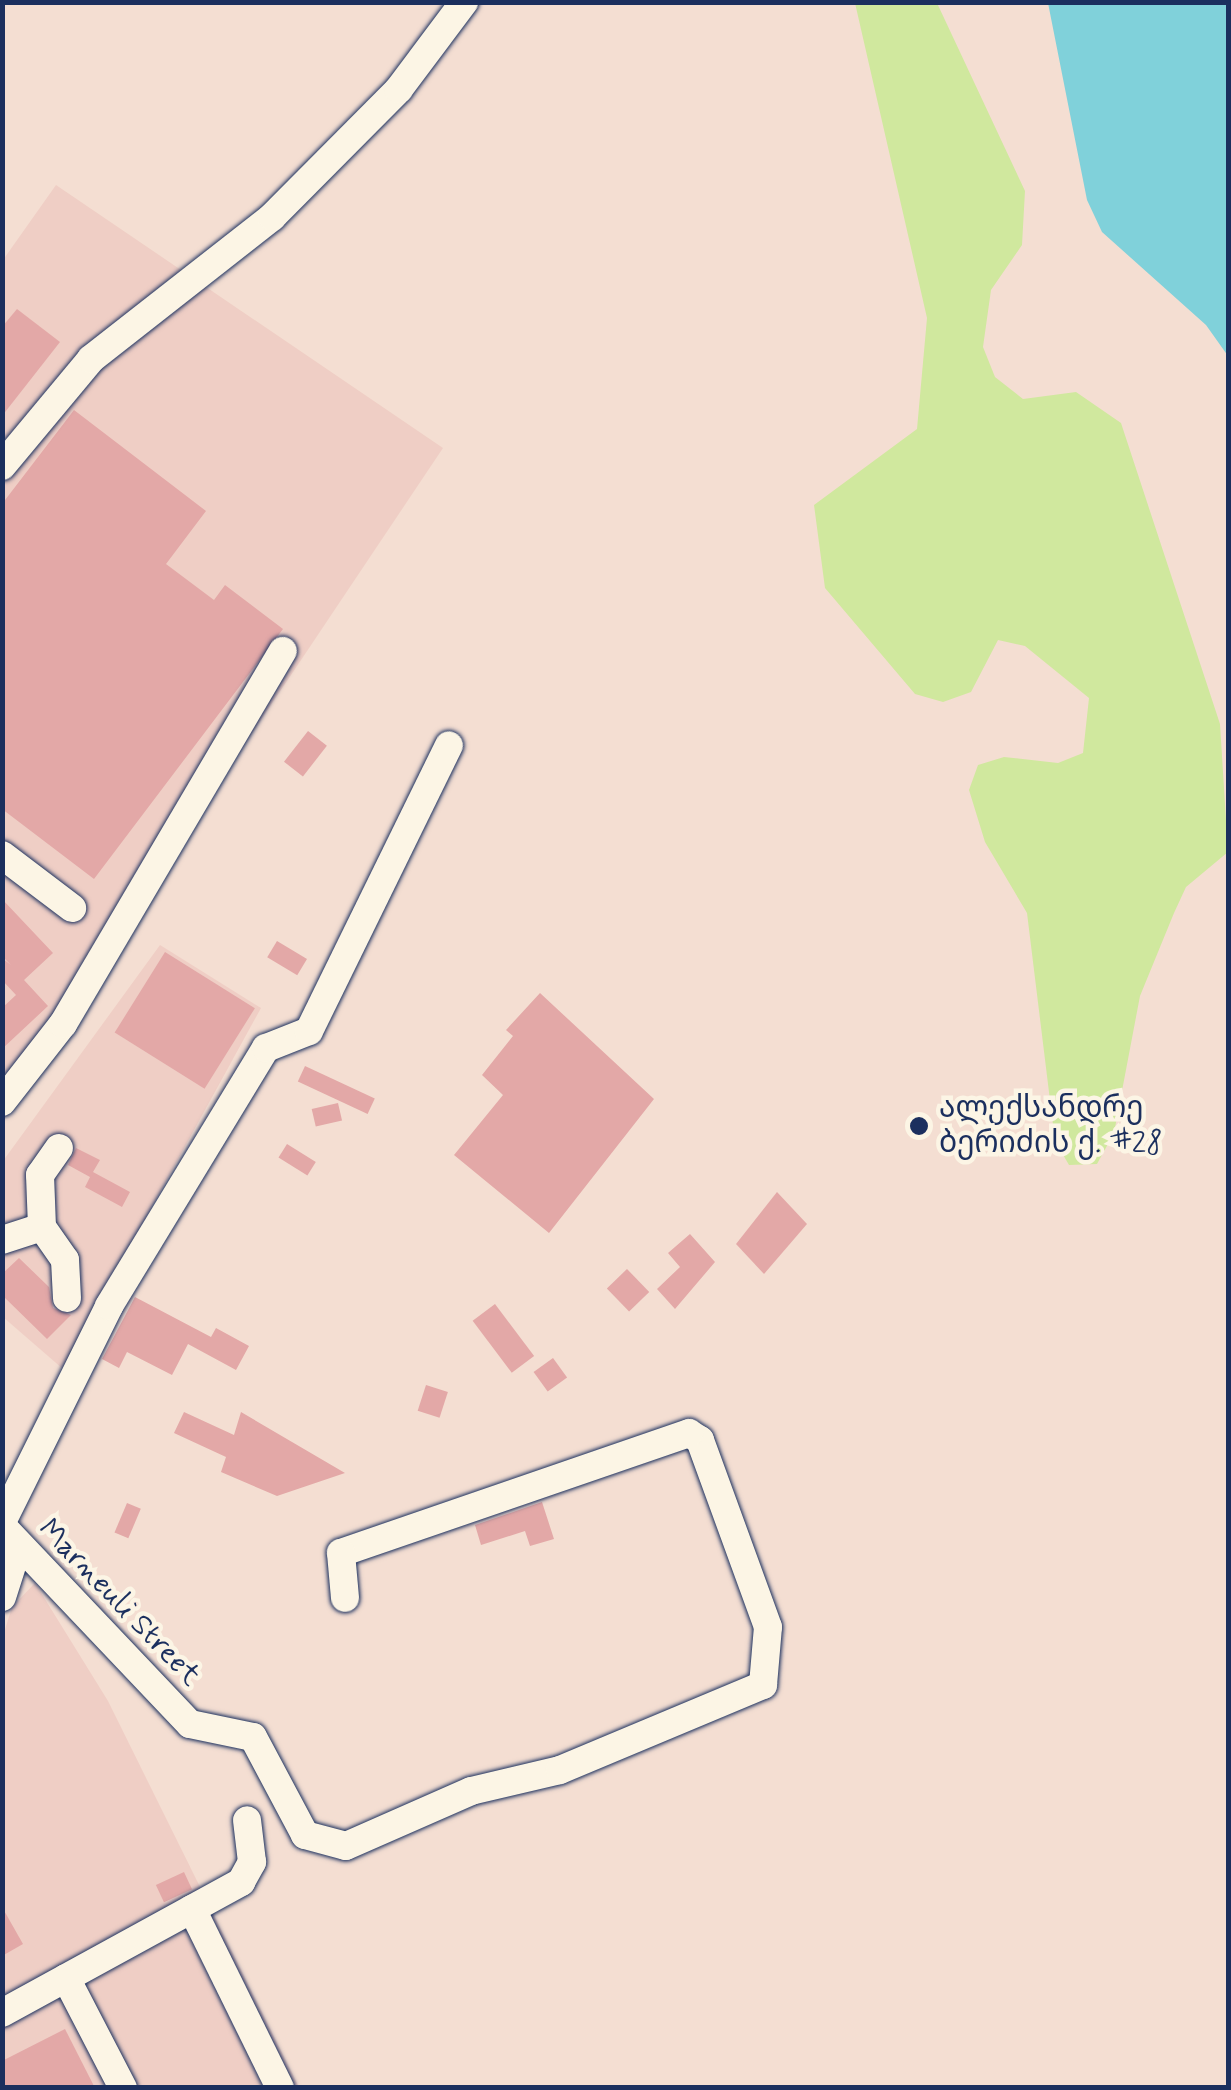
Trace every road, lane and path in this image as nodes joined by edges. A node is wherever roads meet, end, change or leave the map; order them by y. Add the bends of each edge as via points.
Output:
1 (464, 2) edge
2 (2, 466) edge
3 (283, 652) dead end
4 (449, 744) dead end
5 (2, 855) edge
6 (72, 908) dead end
7 (2, 1102) edge
8 (59, 1148) dead end
9 (42, 1227) junction
10 (2, 1240) edge
11 (68, 1298) dead end
12 (8, 1532) edge
13 (2, 1597) edge
14 (345, 1598) dead end
15 (247, 1820) dead end
16 (192, 1909) junction
17 (66, 1978) junction
18 (2, 2013) edge
19 (123, 2088) edge
20 (280, 2088) edge

1 - 2 street via 399,89 284,205 91,359
3 - 7 street via 63,1024
4 - 12 street via 309,1031 266,1048 110,1306
5 - 6 street
8 - 9 street via 40,1175
9 - 10 street
9 - 11 street via 65,1260
12 - 13 street
12 - 14 street, Marneuli Street via 190,1724 253,1737 305,1835 346,1846 471,1791 560,1770 763,1685 768,1626 700,1440 689,1433 341,1553
15 - 16 street via 252,1862 240,1882
16 - 17 street
16 - 20 street
17 - 18 street
17 - 19 street

